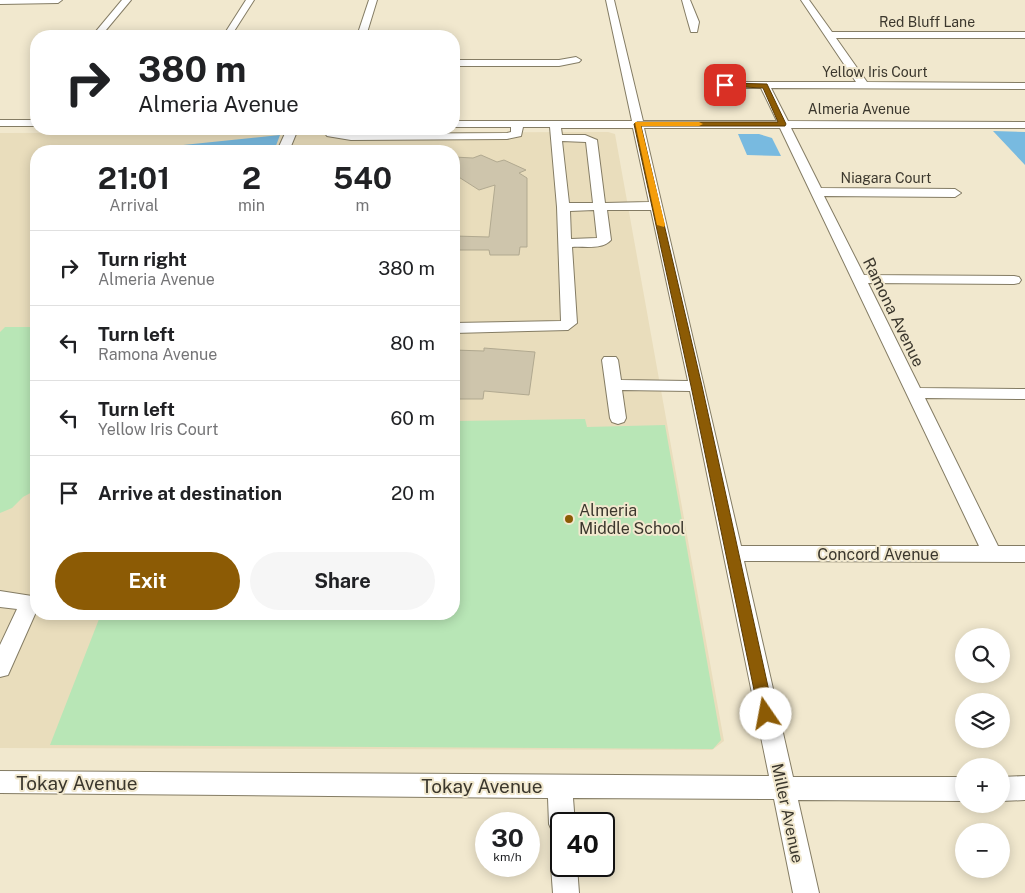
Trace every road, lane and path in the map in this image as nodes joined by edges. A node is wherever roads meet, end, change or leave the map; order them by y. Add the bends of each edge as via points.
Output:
1 (58, 0) edge
2 (127, 0) edge
3 (250, 0) edge
4 (373, 0) edge
5 (610, 0) edge
6 (686, 0) edge
7 (806, 0) edge
8 (0, 1) edge
9 (101, 30) edge
10 (231, 30) edge
11 (363, 30) edge
12 (694, 30) dead end
13 (830, 35) junction
14 (1025, 35) edge
15 (576, 60) dead end
16 (460, 63) edge
17 (725, 85) dead end
18 (765, 86) junction
19 (864, 86) junction
20 (1025, 86) edge
21 (0, 123) edge
22 (30, 123) edge
23 (460, 124) edge
24 (517, 124) junction
25 (555, 124) junction
26 (637, 124) junction
27 (783, 124) junction
28 (1025, 124) edge
29 (335, 135) edge
30 (557, 138) junction
31 (817, 192) junction
32 (955, 193) dead end
33 (656, 206) junction
34 (563, 207) junction
35 (600, 207) junction
36 (564, 242) junction
37 (859, 280) junction
38 (1014, 280) dead end
39 (460, 328) edge
40 (610, 360) dead end
41 (613, 385) junction
42 (696, 386) junction
43 (914, 393) junction
44 (1025, 394) edge
45 (618, 418) dead end
46 (732, 553) junction
47 (992, 554) junction
48 (1025, 554) edge
49 (0, 599) edge
50 (0, 668) edge
51 (0, 782) edge
52 (560, 786) junction
53 (782, 788) junction
54 (1025, 788) edge
55 (955, 789) edge
56 (1010, 789) edge
57 (561, 812) edge
58 (565, 877) edge
59 (566, 893) edge
60 (806, 893) edge

1 - 8 street
2 - 9 street
3 - 10 street
4 - 11 street
5 - 26 street, Miller Avenue
6 - 12 street
7 - 13 street
13 - 14 street, Red Bluff Lane
13 - 19 street
15 - 16 street via 559,63
17 - 18 street, Yellow Iris Court
18 - 19 street, Yellow Iris Court
18 - 27 street, Ramona Avenue
19 - 20 street, Yellow Iris Court
21 - 22 street
23 - 24 street, Almeria Avenue
24 - 25 street, Almeria Avenue
24 - 29 street via 517,134 507,136
25 - 26 street, Almeria Avenue
25 - 30 street
26 - 27 street, Almeria Avenue
26 - 33 street, Miller Avenue
27 - 28 street, Almeria Avenue
27 - 31 street, Ramona Avenue
30 - 34 street
30 - 35 street via 591,140
31 - 32 street, Niagara Court
31 - 37 street, Ramona Avenue
33 - 35 street
33 - 42 street, Miller Avenue
34 - 35 street
34 - 36 street
35 - 36 street via 604,240
36 - 39 street via 569,322 562,327
37 - 38 street
37 - 43 street, Ramona Avenue
40 - 41 street
41 - 42 street
41 - 45 street
42 - 46 street, Miller Avenue
43 - 44 street
43 - 47 street, Ramona Avenue
46 - 47 street, Concord Avenue
46 - 53 street, Miller Avenue
47 - 48 street, Concord Avenue
49 - 50 street via 25,602 28,607
51 - 52 street, Tokay Avenue
52 - 53 street, Tokay Avenue
52 - 57 street
53 - 55 street, Tokay Avenue
53 - 60 street, Miller Avenue
54 - 56 street
58 - 59 street

